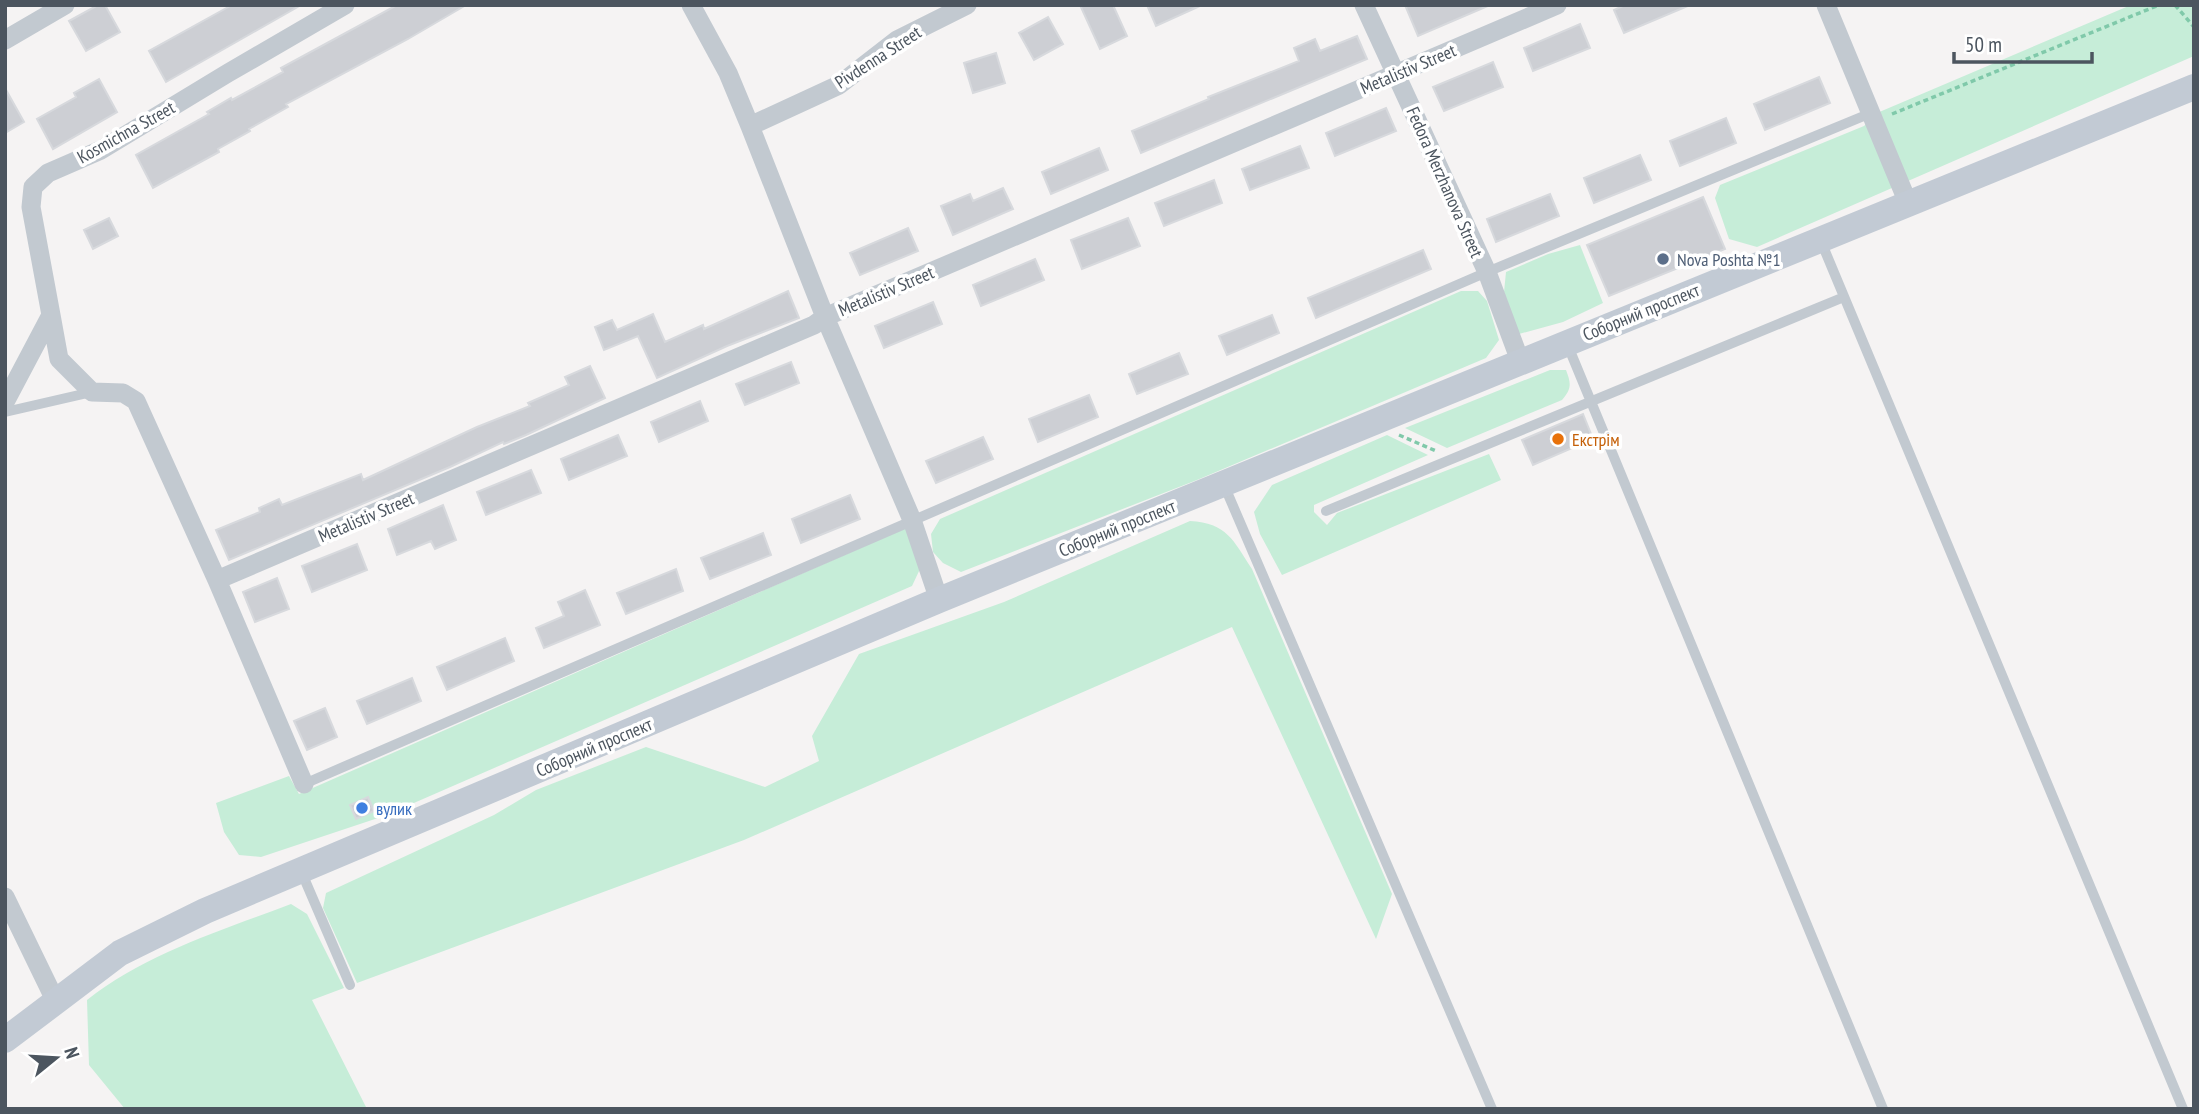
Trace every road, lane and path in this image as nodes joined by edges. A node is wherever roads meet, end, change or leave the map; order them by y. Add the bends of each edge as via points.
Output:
1 (65, 5) edge
2 (345, 5) edge
3 (691, 5) edge
4 (967, 5) edge
5 (1364, 5) edge
6 (1557, 5) edge
7 (1826, 5) edge
8 (2159, 5) edge
9 (2175, 5) edge
10 (2194, 27) edge
11 (5, 40) edge
12 (1396, 74) junction
13 (2194, 87) edge
14 (1873, 117) junction
15 (750, 126) junction
16 (1908, 203) junction
17 (1820, 239) junction
18 (1487, 272) junction
19 (1844, 297) junction
20 (51, 315) junction
21 (825, 317) junction
22 (1566, 342) junction
23 (1520, 361) junction
24 (92, 392) junction
25 (5, 402) edge
26 (1591, 402) junction
27 (5, 412) edge
28 (1371, 423) junction
29 (1453, 458) junction
30 (1223, 485) junction
31 (1326, 511) dead end
32 (912, 520) junction
33 (217, 580) junction
34 (939, 600) junction
35 (304, 784) joint
36 (301, 870) junction
37 (5, 897) edge
38 (350, 985) dead end
39 (55, 1000) junction
40 (5, 1040) edge
41 (1492, 1109) edge
42 (1883, 1109) edge
43 (2183, 1109) edge

1 - 11 street
2 - 20 street, Kosmichna Street via 101,150 48,173 33,187 30,206
3 - 15 street
4 - 15 street, Pivdenna Street via 897,40 838,85
5 - 12 street, Fedora Merzhanova Street
6 - 12 street, Metalistiv Street
7 - 14 street
8 - 14 path
9 - 10 path
12 - 18 street, Fedora Merzhanova Street
12 - 21 street, Metalistiv Street
13 - 16 main road, Соборний проспект
14 - 16 street
14 - 18 lane
15 - 21 street
16 - 17 main road, Соборний проспект
17 - 19 lane
17 - 22 main road, Соборний проспект
18 - 23 street, Fedora Merzhanova Street
18 - 32 lane
19 - 26 lane
19 - 43 lane
20 - 24 street via 59,359
20 - 25 street
21 - 32 street
21 - 33 street, Metalistiv Street
22 - 23 main road, Соборний проспект
22 - 26 lane
23 - 28 main road, Соборний проспект
24 - 27 lane
24 - 33 street via 123,393 136,401
26 - 29 lane
26 - 42 lane
28 - 29 path
28 - 30 main road, Соборний проспект
29 - 31 lane
30 - 34 main road, Соборний проспект
30 - 41 lane
32 - 34 street
32 - 35 lane
33 - 35 street
34 - 36 main road, Соборний проспект
36 - 38 lane
36 - 39 main road, Соборний проспект via 120,953
37 - 39 street
39 - 40 main road, Соборний проспект

